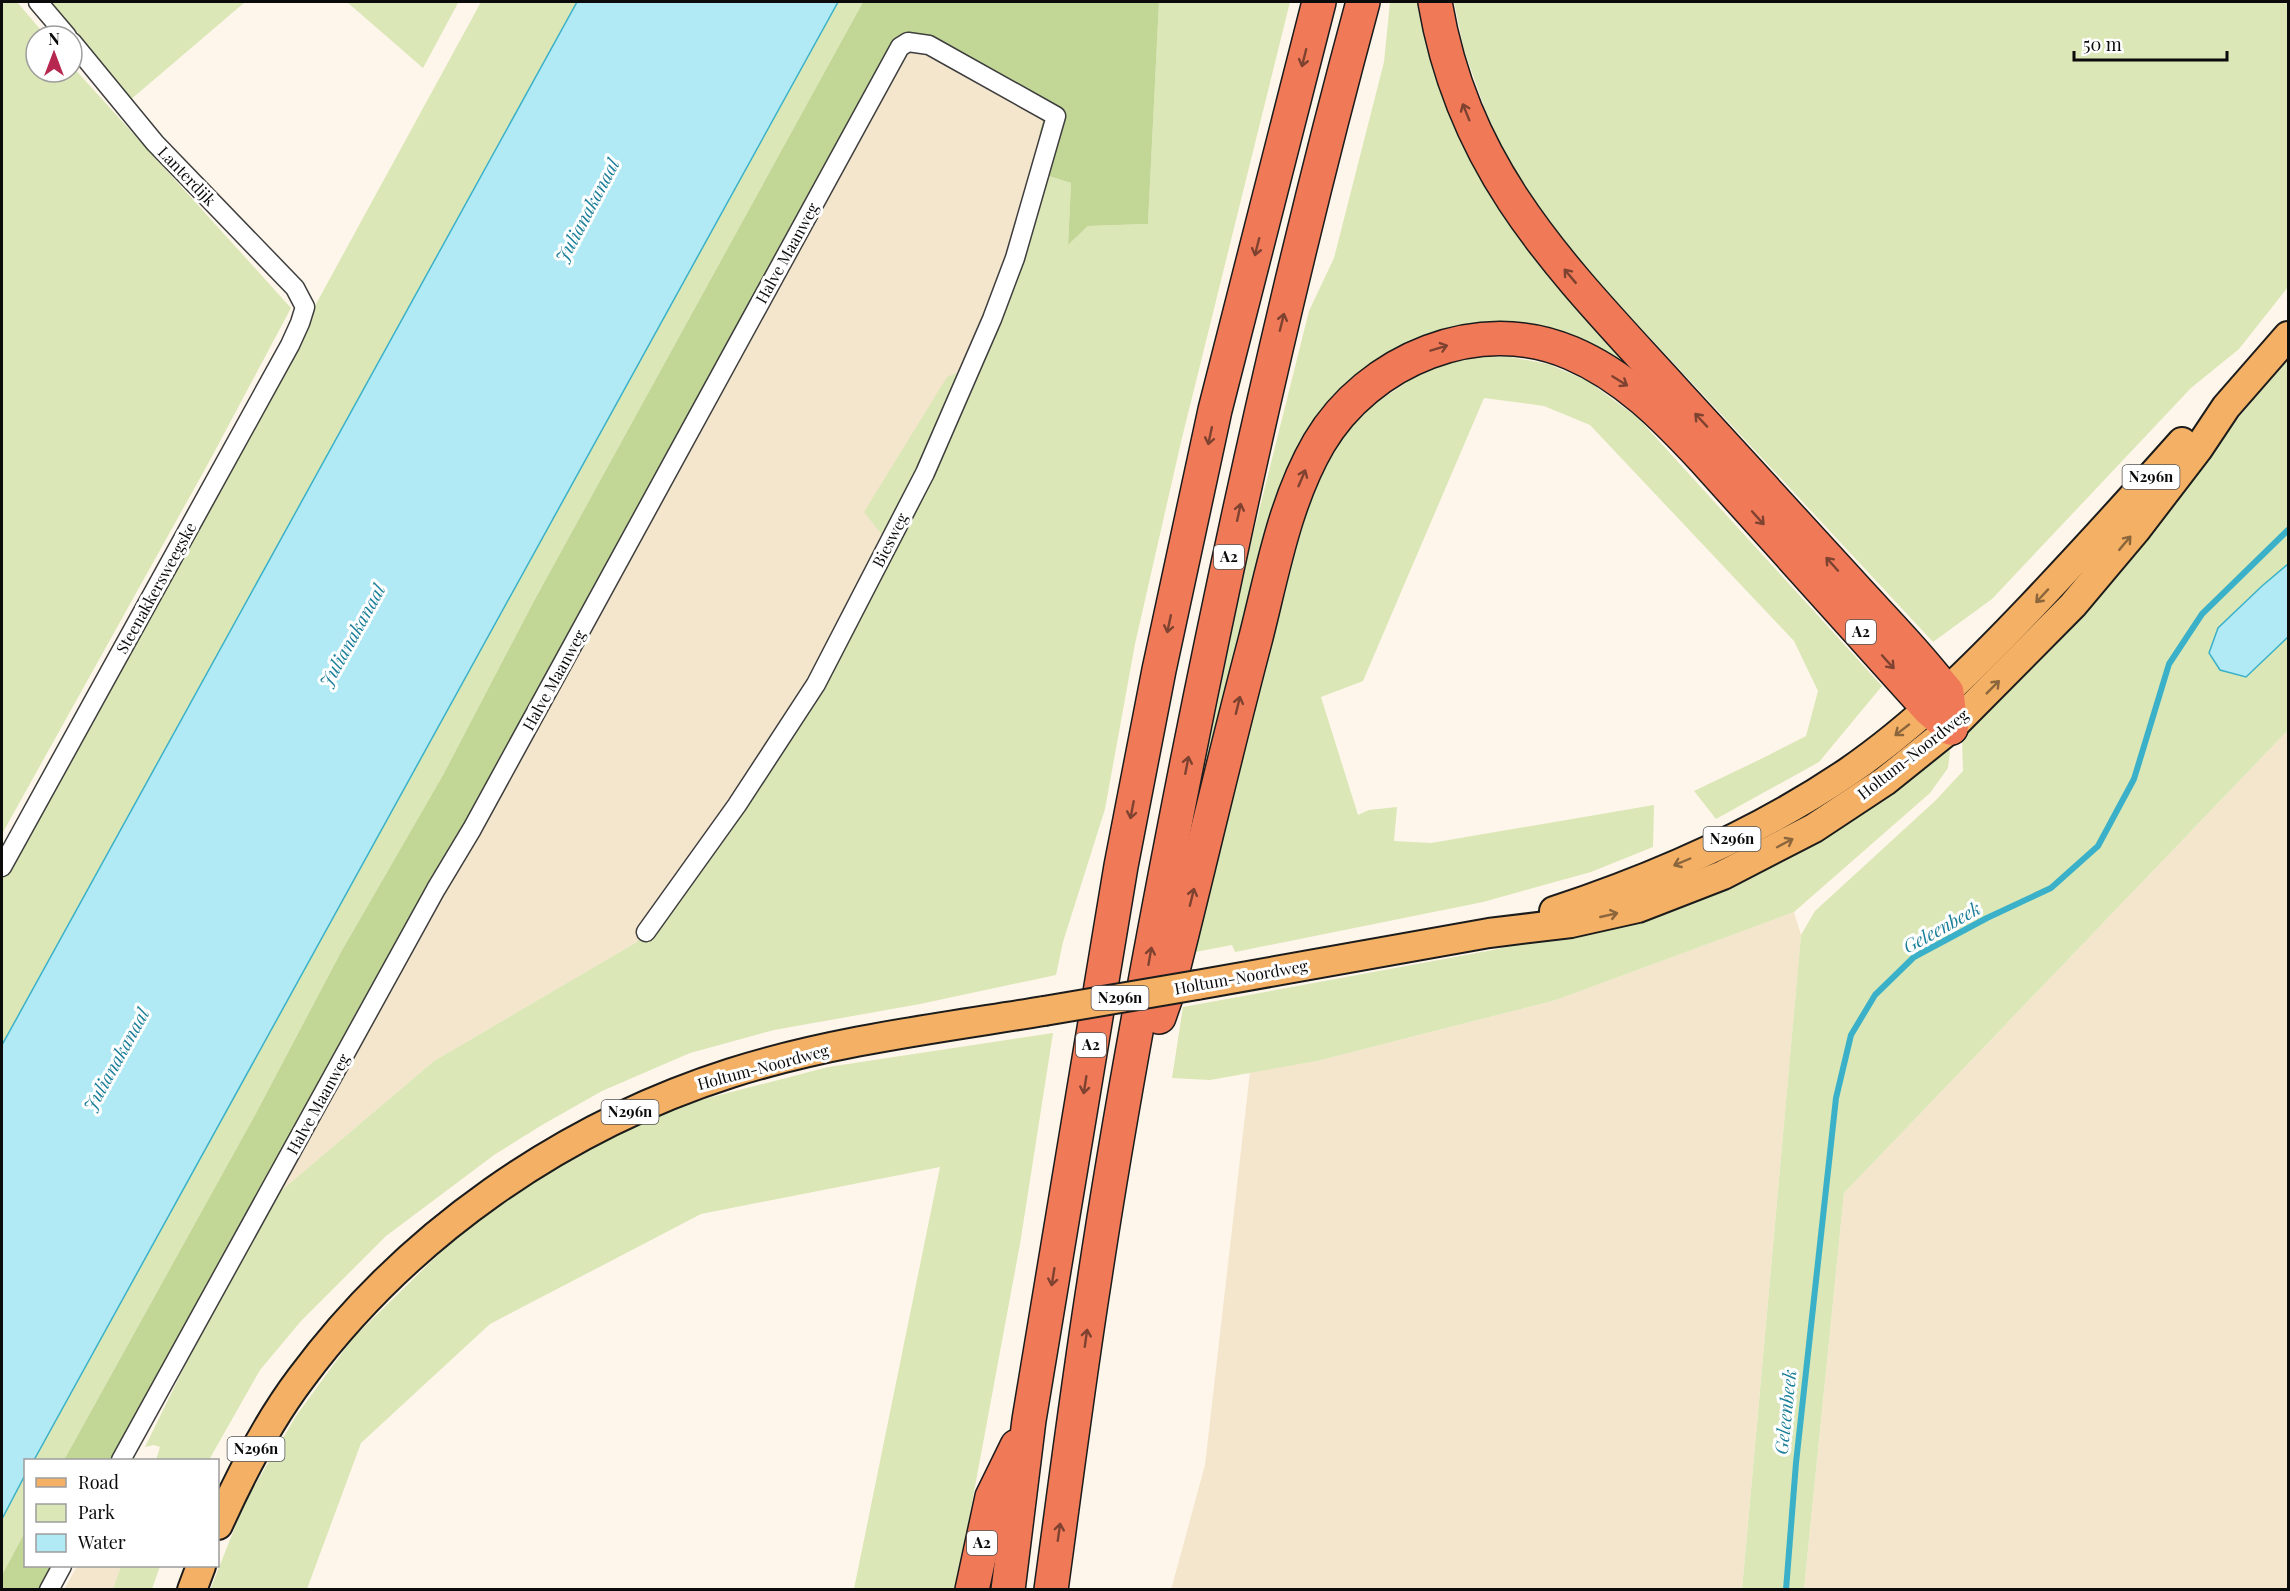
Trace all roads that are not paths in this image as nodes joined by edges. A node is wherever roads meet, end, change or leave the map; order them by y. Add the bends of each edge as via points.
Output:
1 (38, 2) edge
2 (1319, 2) edge
3 (1363, 2) edge
4 (1436, 2) edge
5 (57, 24) edge
6 (84, 57) edge
7 (1053, 112) joint
8 (305, 307) joint
9 (2289, 336) edge
10 (1942, 709) junction
11 (2, 867) edge
12 (646, 932) dead end
13 (1122, 1117) junction
14 (1029, 1420) junction
15 (122, 1459) edge
16 (219, 1523) edge
17 (61, 1567) edge
18 (201, 1567) edge
19 (49, 1590) edge
20 (192, 1590) edge
21 (972, 1590) edge
22 (1008, 1590) edge
23 (1051, 1590) edge

1 - 5 street
2 -> 14 highway, A2 via 1215,410 1160,670 1121,866
13 -> 3 highway, A2 via 1166,868 1255,439
10 -> 4 highway, A2 via 1915,654 1590,299 1533,230 1499,178 1469,120 1447,57
6 - 8 street, Lanterdijk via 155,143 295,288
7 - 12 street, Biesweg via 1053,134 1015,258 993,319 925,473 816,684 737,805
7 - 15 street, Halve Maanweg via 929,45 908,42 900,47
8 - 11 street, Steenakkersweegske via 290,345
9 - 10 main road, Holtum-Noordweg / N296n via 2226,407 2136,530 2073,605
13 -> 10 highway, A2 via 1167,994 1275,560 1299,484 1319,443 1344,409 1373,382 1405,362 1459,343 1523,341 1569,352 1628,385 1676,428
10 - 16 main road, Holtum-Noordweg / N296n, bridge via 1885,781 1814,828 1723,875 1638,908 1572,923 1489,933 864,1041 733,1072 650,1102 544,1158 498,1188 372,1294 301,1377 238,1480
23 -> 13 highway, A2 via 1094,1283
14 - 21 highway, A2 via 992,1497
14 - 22 highway, A2
17 - 19 street
18 - 20 main road

